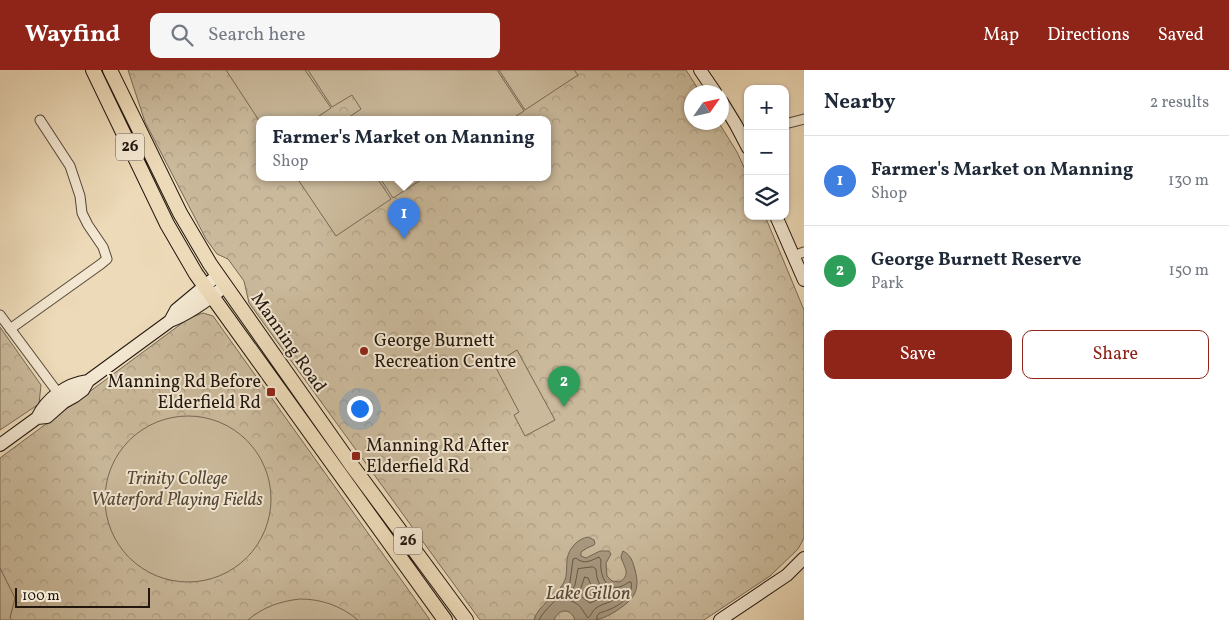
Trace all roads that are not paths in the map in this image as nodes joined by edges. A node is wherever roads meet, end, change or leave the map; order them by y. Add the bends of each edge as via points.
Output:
1 (93, 70) edge
2 (110, 70) edge
3 (700, 70) edge
4 (710, 85) edge
5 (729, 113) edge
6 (804, 119) edge
7 (40, 120) dead end
8 (789, 123) edge
9 (744, 138) edge
10 (778, 220) edge
11 (799, 254) edge
12 (804, 280) edge
13 (221, 281) junction
14 (208, 291) junction
15 (0, 315) edge
16 (10, 329) junction
17 (61, 397) junction
18 (0, 444) edge
19 (804, 558) edge
20 (445, 620) edge
21 (466, 620) edge
22 (720, 620) edge

1 - 14 main road, Manning Road / 26 via 167,224
2 - 13 main road, Manning Road / 26 via 180,213
3 - 4 street
5 - 9 street
6 - 8 street
7 - 16 street via 70,166 82,213 107,259
10 - 11 street
11 - 12 street
13 - 14 street
13 - 21 main road, Manning Road / 26
14 - 17 street via 176,310 170,321 88,381 75,396
14 - 20 main road, Manning Road / 26
15 - 16 street
16 - 17 street
17 - 18 street via 47,416 38,418
19 - 22 street via 787,574

